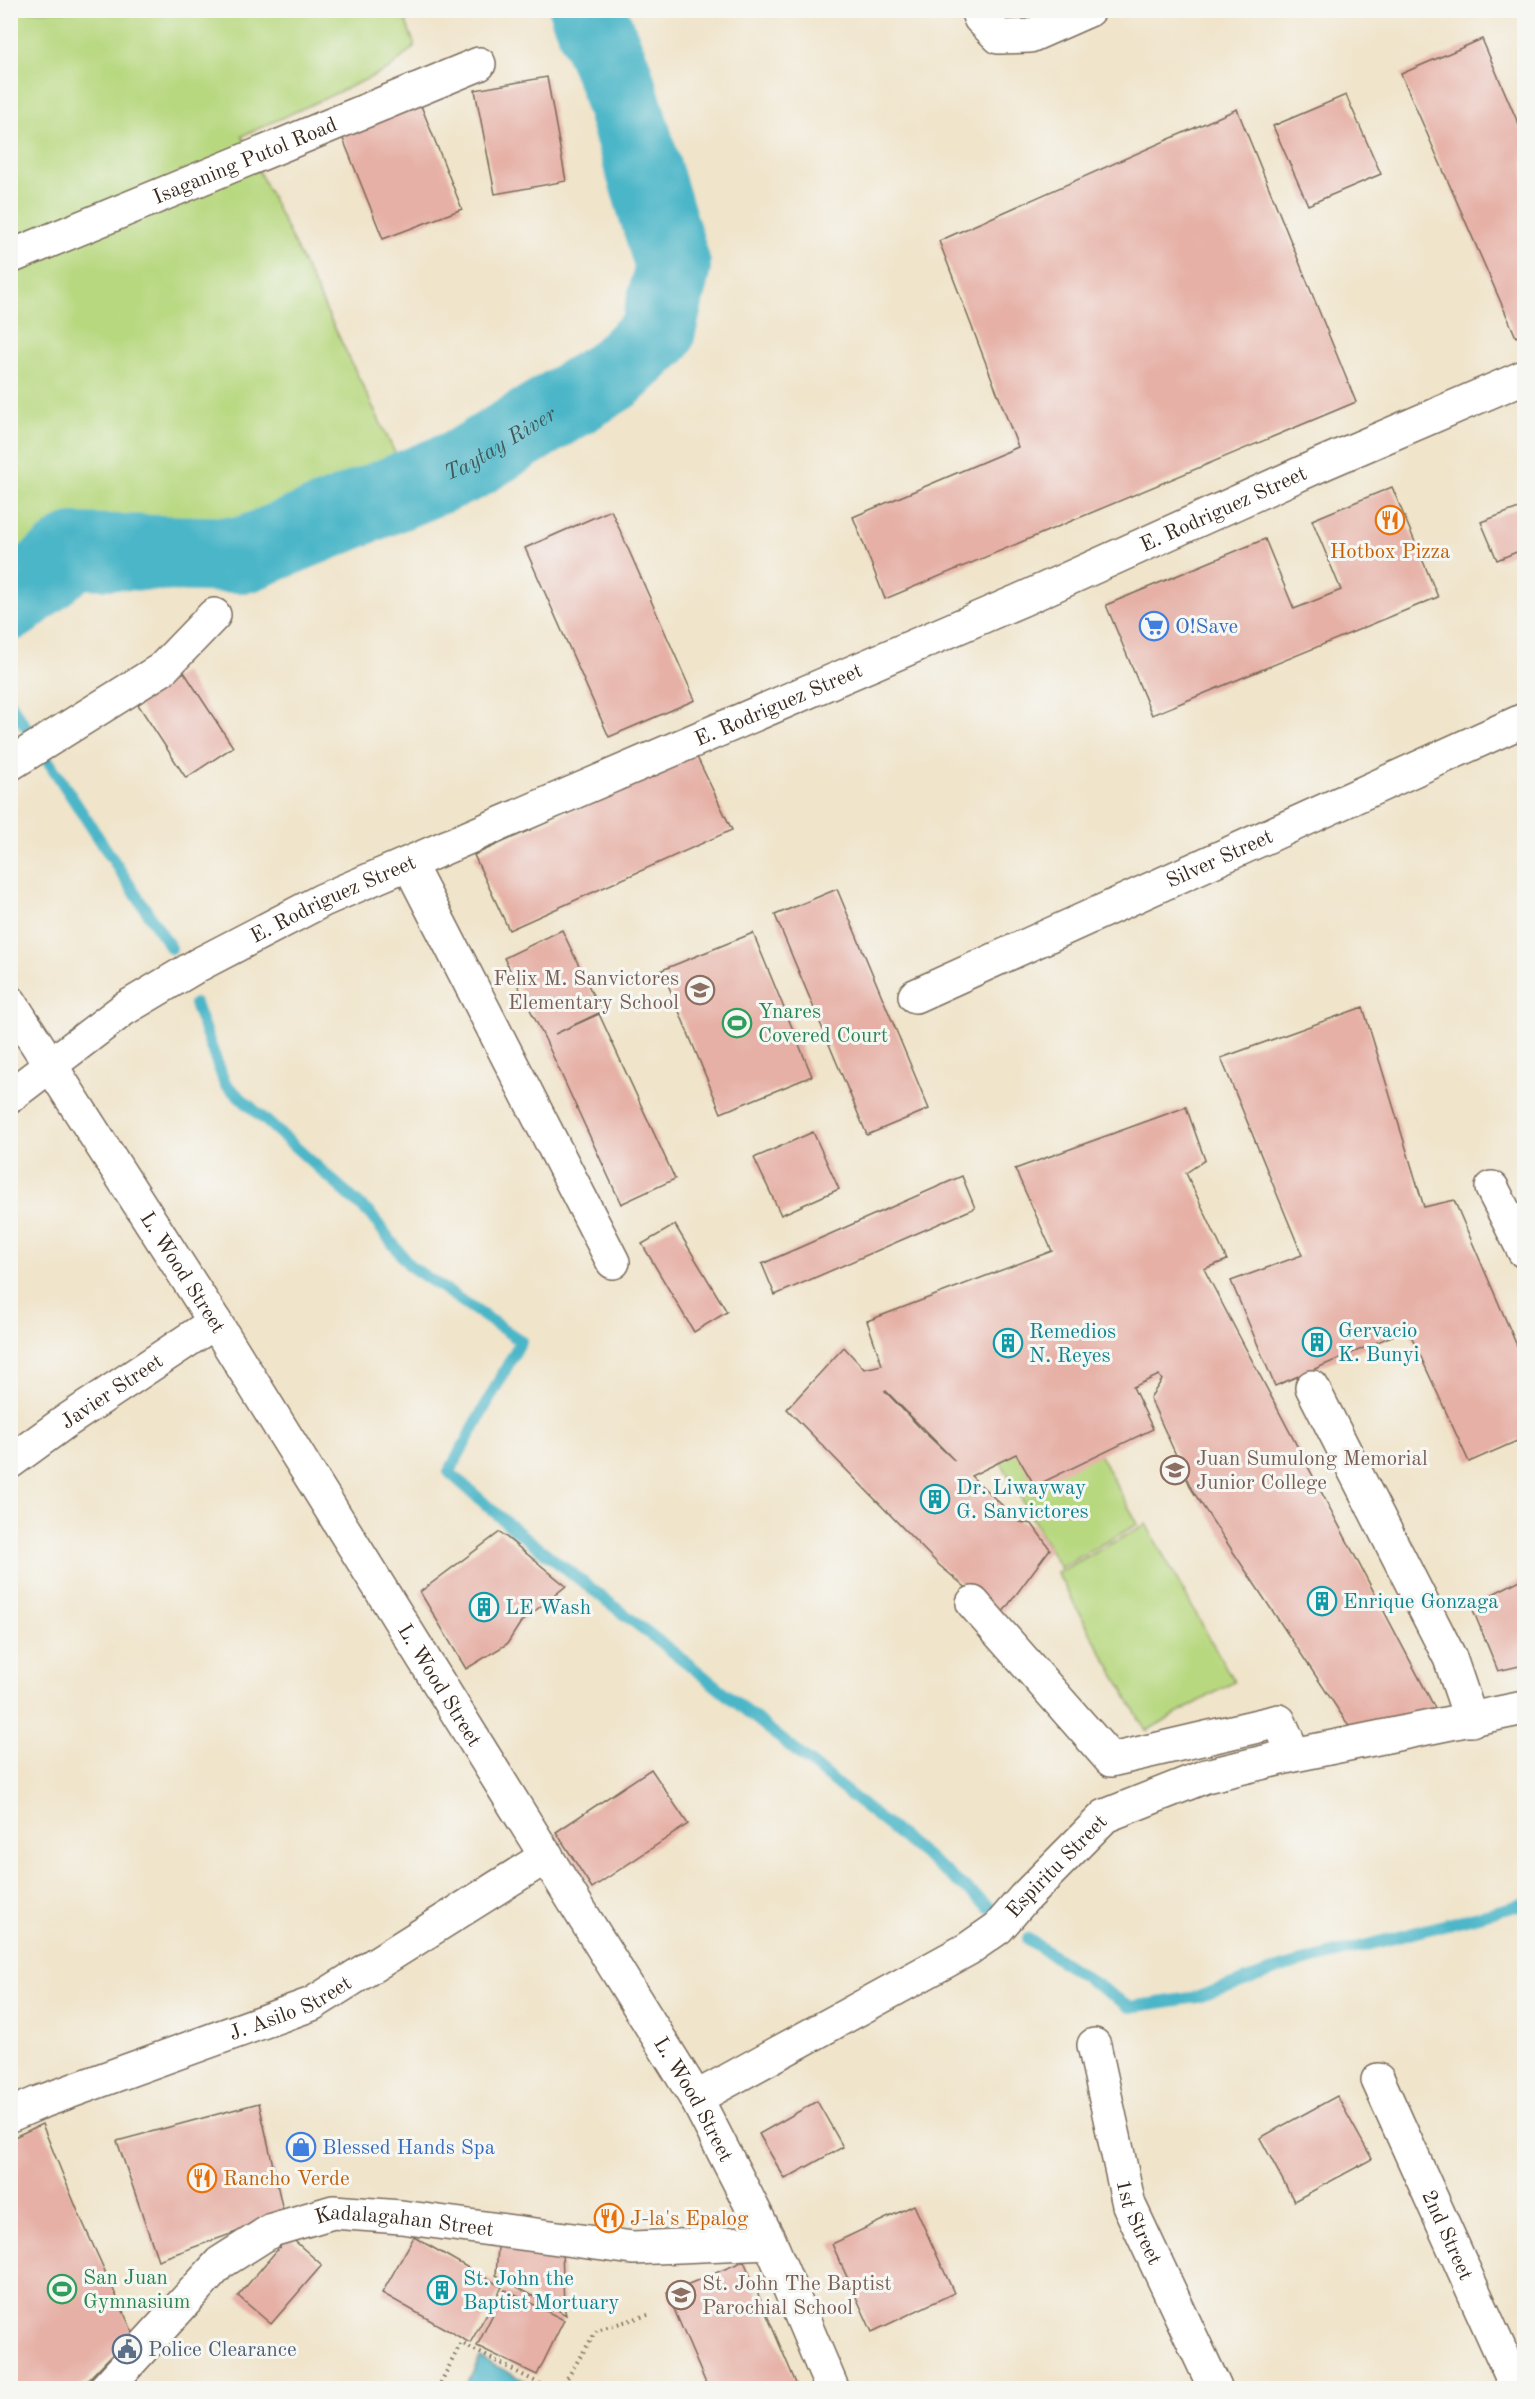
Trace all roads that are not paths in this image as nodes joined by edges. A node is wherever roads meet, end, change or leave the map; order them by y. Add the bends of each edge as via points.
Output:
1 (977, 10) edge
2 (1089, 10) edge
3 (479, 64) dead end
4 (10, 257) edge
5 (1524, 377) edge
6 (214, 615) dead end
7 (1524, 720) edge
8 (20, 759) edge
9 (409, 864) junction
10 (915, 996) dead end
11 (10, 1002) edge
12 (50, 1065) junction
13 (10, 1096) edge
14 (1492, 1188) dead end
15 (1524, 1251) edge
16 (613, 1262) dead end
17 (215, 1322) junction
18 (1312, 1387) dead end
19 (10, 1462) edge
20 (973, 1603) dead end
21 (1524, 1708) edge
22 (1471, 1720) junction
23 (1294, 1755) junction
24 (547, 1856) junction
25 (1094, 2045) dead end
26 (1378, 2080) dead end
27 (696, 2098) junction
28 (10, 2115) edge
29 (770, 2242) junction
30 (106, 2388) edge
31 (832, 2388) edge
32 (1215, 2388) edge
33 (1517, 2388) edge

1 - 2 street via 999,36 1030,36
3 - 4 street, Isaganing Putol Road
5 - 9 street, E. Rodriguez Street via 1021,600
6 - 8 street via 162,669
7 - 10 street, Silver Street
9 - 12 street, E. Rodriguez Street via 323,900 198,965 124,1009
9 - 16 street
11 - 12 street, L. Wood Street
12 - 13 street, E. Rodriguez Street
12 - 17 street, L. Wood Street
14 - 15 street
17 - 19 street, Javier Street
17 - 24 street, L. Wood Street
18 - 22 street via 1450,1658
20 - 23 street via 1111,1760 1279,1721
21 - 22 street, Espiritu Street
22 - 23 street, Espiritu Street
23 - 27 street, Espiritu Street via 1206,1776 1105,1816 998,1928 968,1949
24 - 27 street, L. Wood Street
24 - 28 street, J. Asilo Street via 312,2004
25 - 32 street, 1st Street via 1129,2205
26 - 33 street, 2nd Street
27 - 29 street, L. Wood Street
29 - 30 street, Kadalagahan Street via 633,2248 401,2217 333,2212 272,2230 220,2263
29 - 31 street, L. Wood Street

